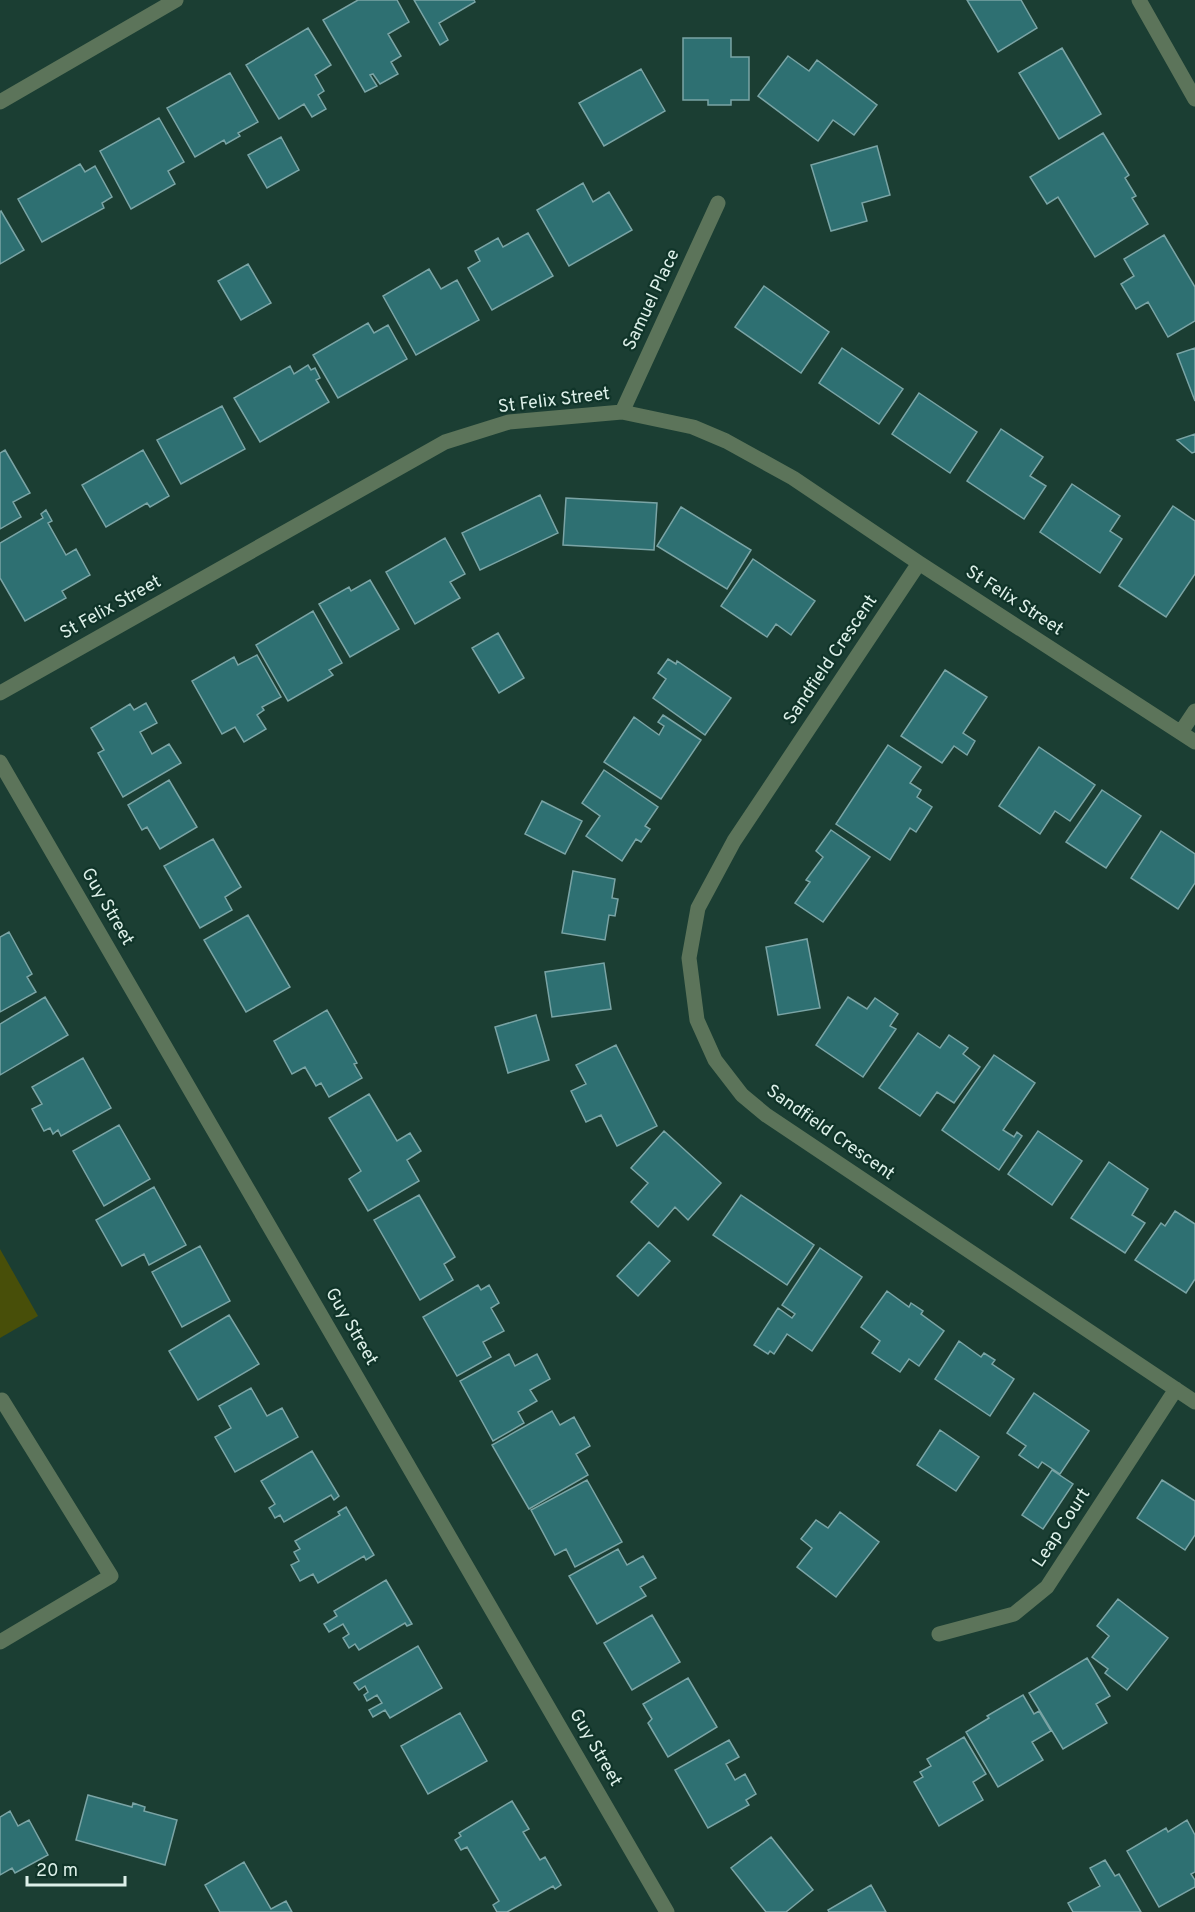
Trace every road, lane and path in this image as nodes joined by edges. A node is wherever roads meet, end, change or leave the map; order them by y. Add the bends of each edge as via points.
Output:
1 (176, 0) edge
2 (1139, 0) edge
3 (1195, 99) edge
4 (0, 102) edge
5 (718, 203) dead end
6 (622, 412) junction
7 (919, 563) junction
8 (0, 693) edge
9 (1195, 711) edge
10 (1180, 732) junction
11 (1195, 742) edge
12 (0, 762) edge
13 (1176, 1389) junction
14 (0, 1401) edge
15 (1195, 1402) edge
16 (939, 1634) dead end
17 (0, 1642) edge
18 (668, 1912) edge

1 - 4 street
2 - 3 street
5 - 6 street, Samuel Place
6 - 7 street, St Felix Street via 693,427 726,441 794,478
6 - 8 street, St Felix Street via 509,422 446,442
7 - 10 street, St Felix Street
7 - 13 street, Sandfield Crescent via 734,842 698,908 689,957 697,1020 715,1060 742,1095 766,1115
9 - 10 street
10 - 11 street, St Felix Street
12 - 18 street, Guy Street
13 - 15 street, Sandfield Crescent
13 - 16 street, Leap Court via 1047,1587 1014,1614
14 - 17 street via 111,1576

